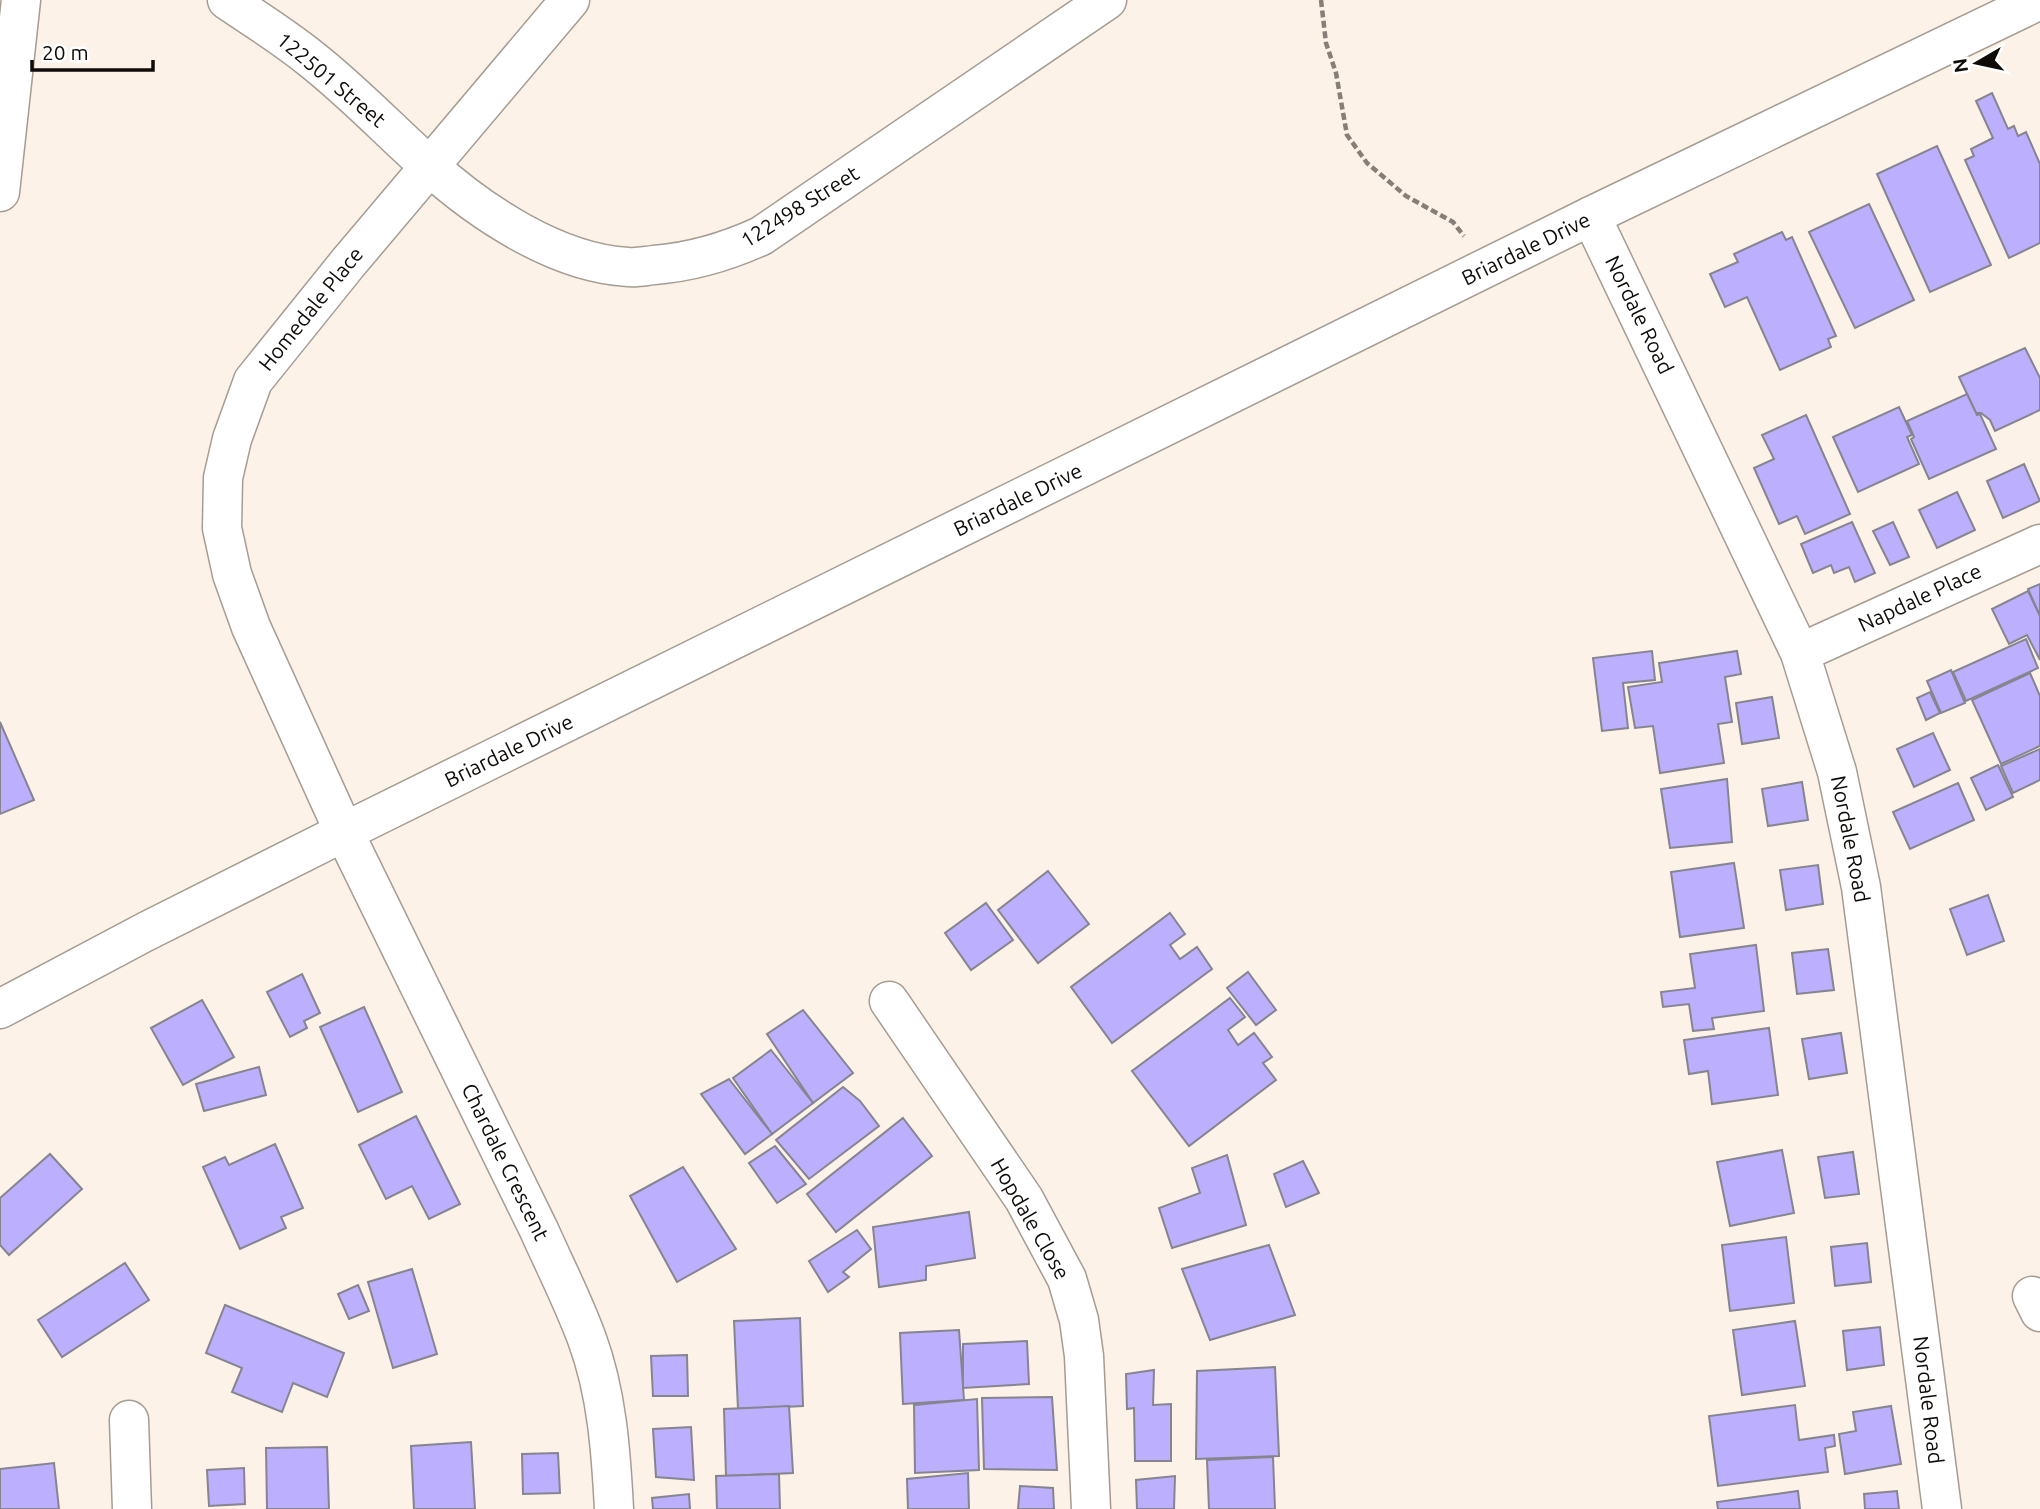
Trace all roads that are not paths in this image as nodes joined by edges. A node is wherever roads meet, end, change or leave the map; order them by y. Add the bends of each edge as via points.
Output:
1 (21, 0) edge
2 (227, 0) edge
3 (570, 0) edge
4 (1107, 0) edge
5 (2040, 0) edge
6 (429, 167) junction
7 (0, 192) edge
8 (1591, 216) junction
9 (2040, 544) edge
10 (1800, 653) junction
11 (344, 832) junction
12 (889, 1001) dead end
13 (0, 1009) edge
14 (129, 1420) dead end
15 (132, 1509) edge
16 (614, 1509) edge
17 (1091, 1509) edge
18 (1942, 1509) edge

1 - 7 street
2 - 6 street, 122501 Street via 310,57
3 - 6 street, Homedale Place
4 - 6 street, 122498 Street via 761,236 704,258 628,267 584,261 502,220
5 - 8 street, Briardale Drive
6 - 11 street, Homedale Place via 253,381 223,478 222,528 250,627
8 - 10 street, Nordale Road
8 - 11 street, Briardale Drive
9 - 10 street, Napdale Place
10 - 18 street, Nordale Road via 1838,772 1861,887
11 - 13 street, Briardale Drive
11 - 16 street, Chardale Crescent via 539,1230 588,1341 605,1415
12 - 17 street, Hopdale Close via 1024,1199 1067,1279 1084,1356
14 - 15 street

